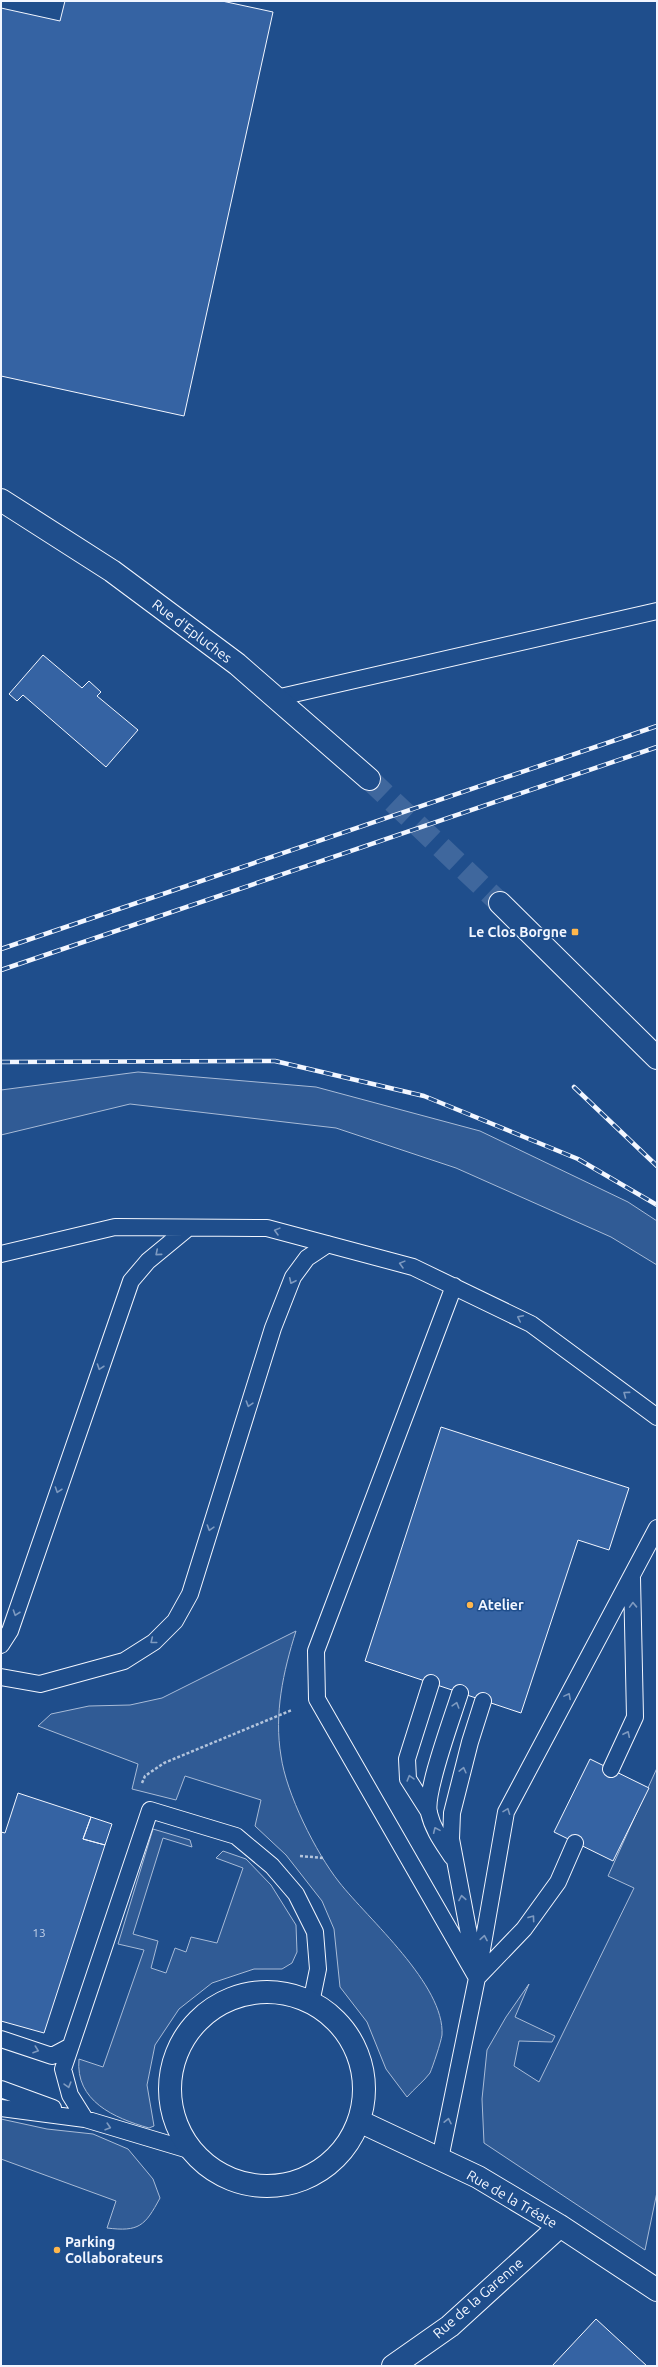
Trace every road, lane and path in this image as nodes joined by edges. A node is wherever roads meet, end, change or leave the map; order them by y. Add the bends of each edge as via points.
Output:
1 (1, 500) edge
2 (657, 611) edge
3 (276, 698) junction
4 (369, 779) tunnel mouth
5 (500, 903) tunnel mouth
6 (657, 1058) edge
7 (188, 1228) junction
8 (328, 1244) junction
9 (8, 1253) edge
10 (1, 1262) edge
11 (454, 1286) junction
12 (657, 1417) edge
13 (657, 1528) edge
14 (632, 1576) junction
15 (1, 1645) edge
16 (1, 1677) edge
17 (431, 1683) dead end
18 (460, 1692) dead end
19 (317, 1699) junction
20 (483, 1701) dead end
21 (611, 1769) dead end
22 (140, 1790) dead end
23 (429, 1812) junction
24 (575, 1843) dead end
25 (293, 1855) dead end
26 (324, 1858) dead end
27 (456, 1863) junction
28 (477, 1978) junction
29 (311, 2003) junction
30 (1, 2039) edge
31 (69, 2047) junction
32 (1, 2089) edge
33 (1, 2108) edge
34 (85, 2119) junction
35 (359, 2121) junction
36 (192, 2151) junction
37 (440, 2159) junction
38 (560, 2226) junction
39 (657, 2290) edge
40 (393, 2366) edge

1 - 3 street, Rue d'Epluches via 112,571 237,664
2 - 3 lane
3 - 4 street, Rue d'Epluches
5 - 6 street
8 -> 7 lane via 267,1228
7 - 9 lane via 114,1227
7 -> 15 lane via 148,1261 131,1280 10,1631
11 -> 8 lane via 414,1267
8 -> 16 lane via 308,1258 293,1277 273,1328 190,1594 176,1621 154,1642 124,1661 40,1684
9 - 10 lane
12 -> 11 lane via 531,1324
11 - 19 lane via 316,1651
13 - 14 lane
21 -> 14 lane via 635,1717
28 -> 14 lane via 506,1812
23 -> 17 lane via 408,1779 407,1759
23 -> 18 lane via 432,1784
19 - 22 path via 164,1763 145,1776
19 - 28 lane
27 -> 20 lane via 451,1839 452,1813
27 -> 23 lane via 436,1832
28 -> 24 lane via 528,1923 558,1882
25 - 26 path
28 -> 27 lane
37 -> 28 lane
29 - 31 lane via 318,1969 315,1932 296,1894 272,1866 236,1836 150,1810
29 - 35 street via 323,2010 346,2031 360,2059 364,2091
29 - 36 street via 295,1995 264,1991 231,1998 203,2015 182,2041 170,2072 171,2105 182,2137
30 -> 31 lane via 52,2056
31 -> 34 lane via 63,2069 70,2095
32 - 34 lane
33 - 34 lane
34 -> 36 lane
35 - 36 street via 344,2149 322,2170 293,2183 262,2187 231,2180 204,2164
35 - 37 street, Rue de la Tréate
37 - 38 street, Rue de la Tréate via 478,2177
38 - 39 street, Rue de la Tréate
38 - 40 street, Rue de la Garenne via 450,2326

